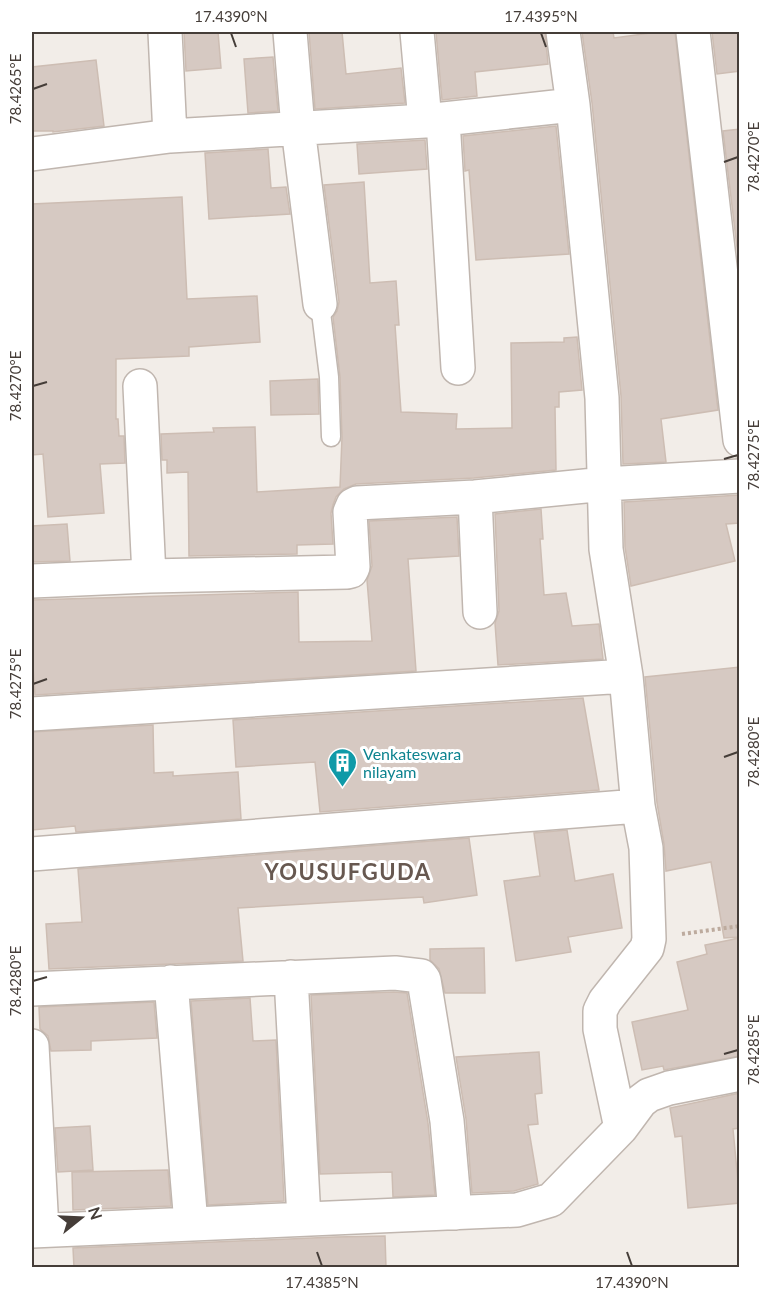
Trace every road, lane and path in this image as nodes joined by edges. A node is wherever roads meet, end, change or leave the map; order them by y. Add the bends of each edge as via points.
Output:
1 (165, 32) edge
2 (290, 32) edge
3 (417, 32) edge
4 (563, 32) edge
5 (693, 32) edge
6 (573, 105) junction
7 (434, 121) junction
8 (298, 128) junction
9 (170, 136) junction
10 (32, 154) edge
11 (320, 304) joint
12 (458, 368) dead end
13 (140, 386) dead end
14 (331, 437) dead end
15 (740, 440) edge
16 (740, 476) edge
17 (605, 484) junction
18 (475, 497) junction
19 (149, 576) junction
20 (32, 581) edge
21 (480, 612) dead end
22 (626, 676) junction
23 (32, 714) edge
24 (638, 806) junction
25 (32, 854) edge
26 (740, 926) edge
27 (649, 939) junction
28 (291, 977) junction
29 (171, 982) junction
30 (32, 989) edge
31 (32, 1046) edge
32 (740, 1074) edge
33 (621, 1128) junction
34 (454, 1213) junction
35 (304, 1219) junction
36 (191, 1224) junction
37 (37, 1231) edge

1 - 9 street
2 - 8 street
3 - 7 street
4 - 6 street
5 - 15 street
6 - 7 street
6 - 17 street via 602,398
7 - 8 street
7 - 12 street
8 - 9 street
8 - 11 street
9 - 10 street
11 - 14 lane
13 - 19 street
16 - 17 street
17 - 18 street
17 - 22 street via 606,549
18 - 19 street via 362,502 353,506 353,567 347,572
18 - 21 street
19 - 20 street
22 - 23 street
22 - 24 street
24 - 25 street
24 - 27 street via 646,848
26 - 27 path
27 - 33 street via 647,948 600,1011 600,1029
28 - 29 street
28 - 34 street via 405,973 424,980 447,1121
28 - 35 street
29 - 30 street
29 - 36 street
31 - 37 street
32 - 33 street via 657,1091 641,1101
33 - 34 street via 551,1200 517,1210
34 - 35 street
35 - 36 street
36 - 37 street

